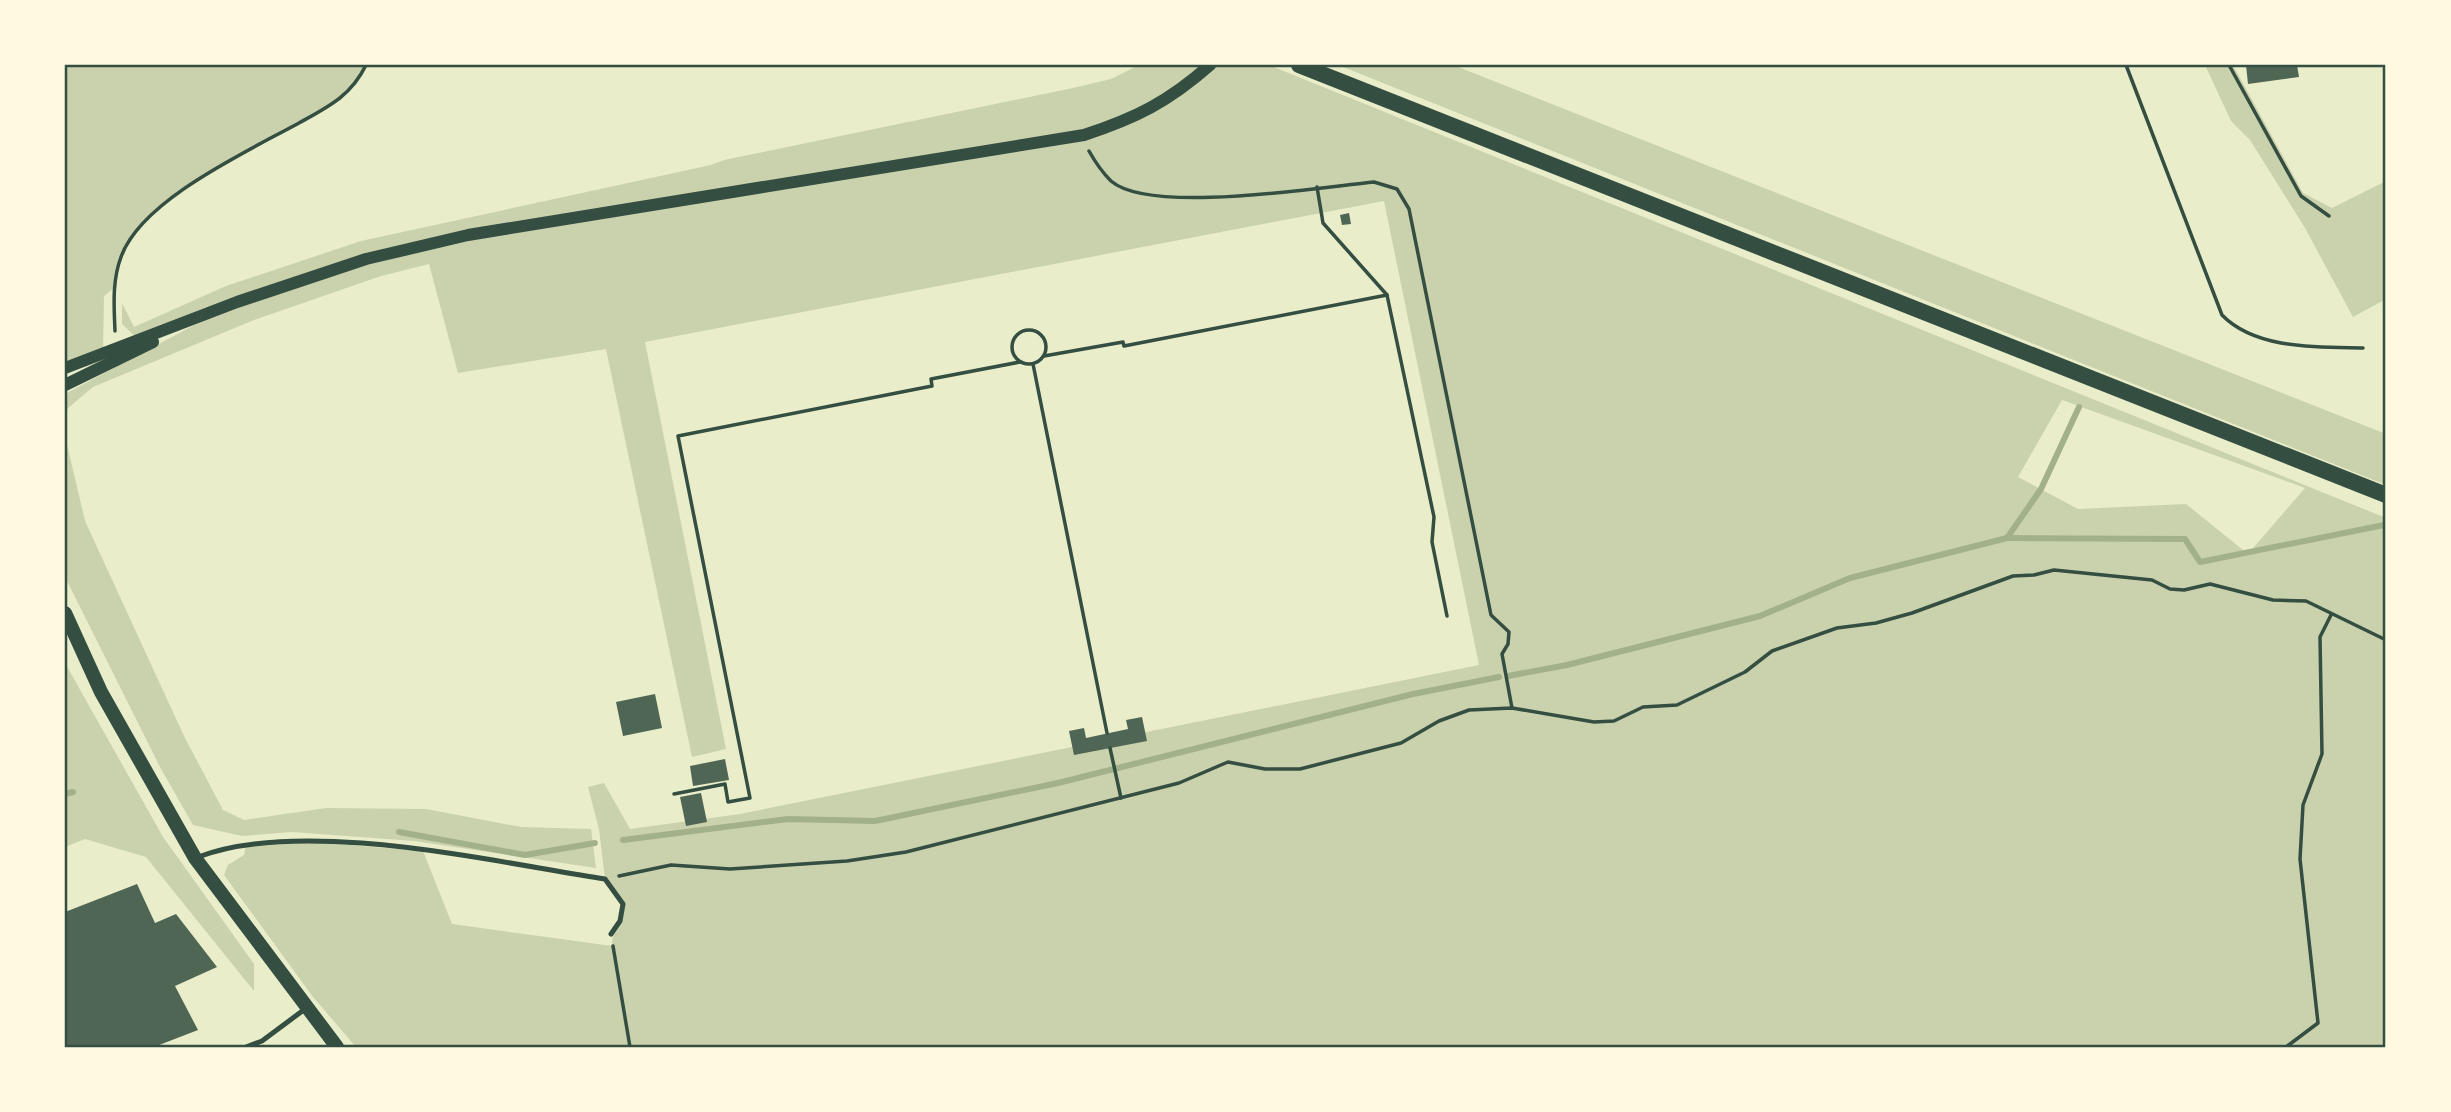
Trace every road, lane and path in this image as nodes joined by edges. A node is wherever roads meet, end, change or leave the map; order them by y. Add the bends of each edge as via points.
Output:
1 (366, 65) edge
2 (1210, 65) edge
3 (1299, 65) edge
4 (2126, 65) edge
5 (2229, 65) edge
6 (1084, 135) junction
7 (1317, 187) junction
8 (2329, 216) dead end
9 (1387, 295) junction
10 (237, 302) junction
11 (2363, 348) dead end
12 (116, 349) junction
13 (1044, 356) junction
14 (1020, 362) junction
15 (1033, 364) junction
16 (65, 368) edge
17 (65, 385) edge
18 (2386, 495) edge
19 (65, 613) edge
20 (2331, 614) junction
21 (1447, 616) dead end
22 (2386, 640) edge
23 (1512, 708) junction
24 (1107, 733) dead end
25 (1110, 748) dead end
26 (674, 794) dead end
27 (1121, 798) junction
28 (195, 858) junction
29 (605, 879) junction
30 (611, 934) joint
31 (305, 1008) junction
32 (246, 1047) edge
33 (337, 1047) edge
34 (630, 1047) edge
35 (2286, 1047) edge

1 - 12 path via 341,100 208,173 146,219 121,255 114,288
2 - 6 street via 1132,120
3 - 18 main road
4 - 11 path via 2222,315 2253,335 2307,347
5 - 8 path via 2301,196
6 - 7 path via 1089,153 1112,182 1150,197 1199,198
6 - 10 street via 468,235 366,259
7 - 9 path via 1323,223
7 - 23 path via 1374,183 1396,189 1409,209 1491,615 1509,632 1502,654
9 - 13 path via 1124,346 1123,342
9 - 21 path via 1434,517 1432,542
10 - 12 street
10 - 17 street
12 - 16 street
13 - 14 path via 1044,337 1026,330 1014,337 1012,344
13 - 15 path
14 - 15 path
14 - 26 path via 931,379 932,386 678,436 750,798 728,802 724,784
15 - 24 path
19 - 28 main road via 101,692
20 - 22 path
20 - 23 path via 2306,601 2273,600 2210,584 2170,589 2152,580 2054,570 2013,576 1912,614 1837,628 1772,650 1745,672 1677,705 1643,707 1614,721 1594,722
20 - 35 path via 2320,637 2322,754 2303,805 2300,859 2318,1023
23 - 27 path via 1469,710 1401,743 1300,769 1228,762 1179,783
25 - 27 path
27 - 29 path via 906,852 730,869 671,865
28 - 29 lane via 223,847 300,841 423,851
28 - 31 main road
29 - 30 lane via 623,904 620,921
30 - 34 path
31 - 32 lane via 262,1041
31 - 33 main road

